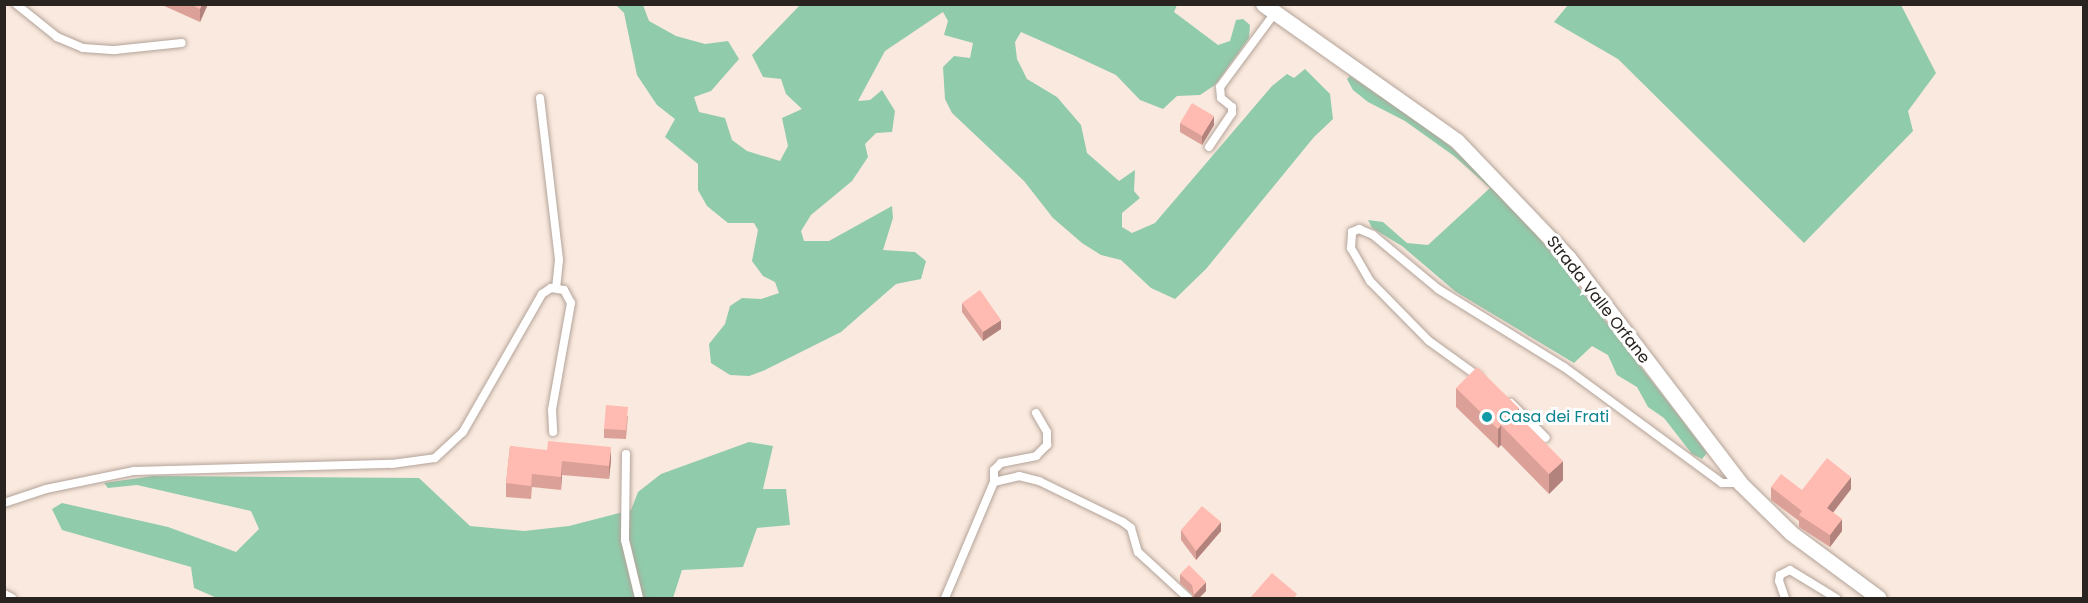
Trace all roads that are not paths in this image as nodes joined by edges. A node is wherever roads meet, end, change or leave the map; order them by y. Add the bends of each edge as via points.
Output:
1 (16, 4) edge
2 (1268, 9) edge
3 (182, 43) dead end
4 (540, 98) dead end
5 (1209, 147) dead end
6 (556, 288) junction
7 (1485, 380) edge
8 (1501, 392) edge
9 (1036, 413) dead end
10 (552, 432) dead end
11 (1546, 438) dead end
12 (626, 454) dead end
13 (994, 482) junction
14 (1740, 483) junction
15 (4, 503) edge
16 (4, 594) edge
17 (12, 598) edge
18 (639, 598) edge
19 (945, 598) edge
20 (1188, 598) edge
21 (1785, 598) edge
22 (1836, 598) edge
23 (1879, 598) edge

1 - 3 lane via 57,37 83,48 135,49
2 - 5 lane via 1220,87 1221,98 1232,107 1232,113
2 - 14 street, Strada Valle Orfane via 1457,141 1568,257
4 - 6 lane via 559,260
6 - 10 lane via 568,296 571,316 552,410
6 - 15 lane via 542,294 463,432 447,451 435,458 392,464 134,471 46,489
7 - 14 lane via 1429,341 1370,281 1350,248 1352,232 1359,229 1373,236 1438,289 1564,368 1722,483
8 - 11 lane
9 - 13 lane via 1047,432 1047,445 1036,456 1001,463 993,470
12 - 18 lane via 625,540
13 - 19 lane
13 - 20 lane via 1006,477 1039,481 1123,522 1131,528 1138,552
14 - 23 street, Strada Valle Orfane via 1791,533
16 - 17 lane
21 - 22 lane via 1780,575 1790,570

